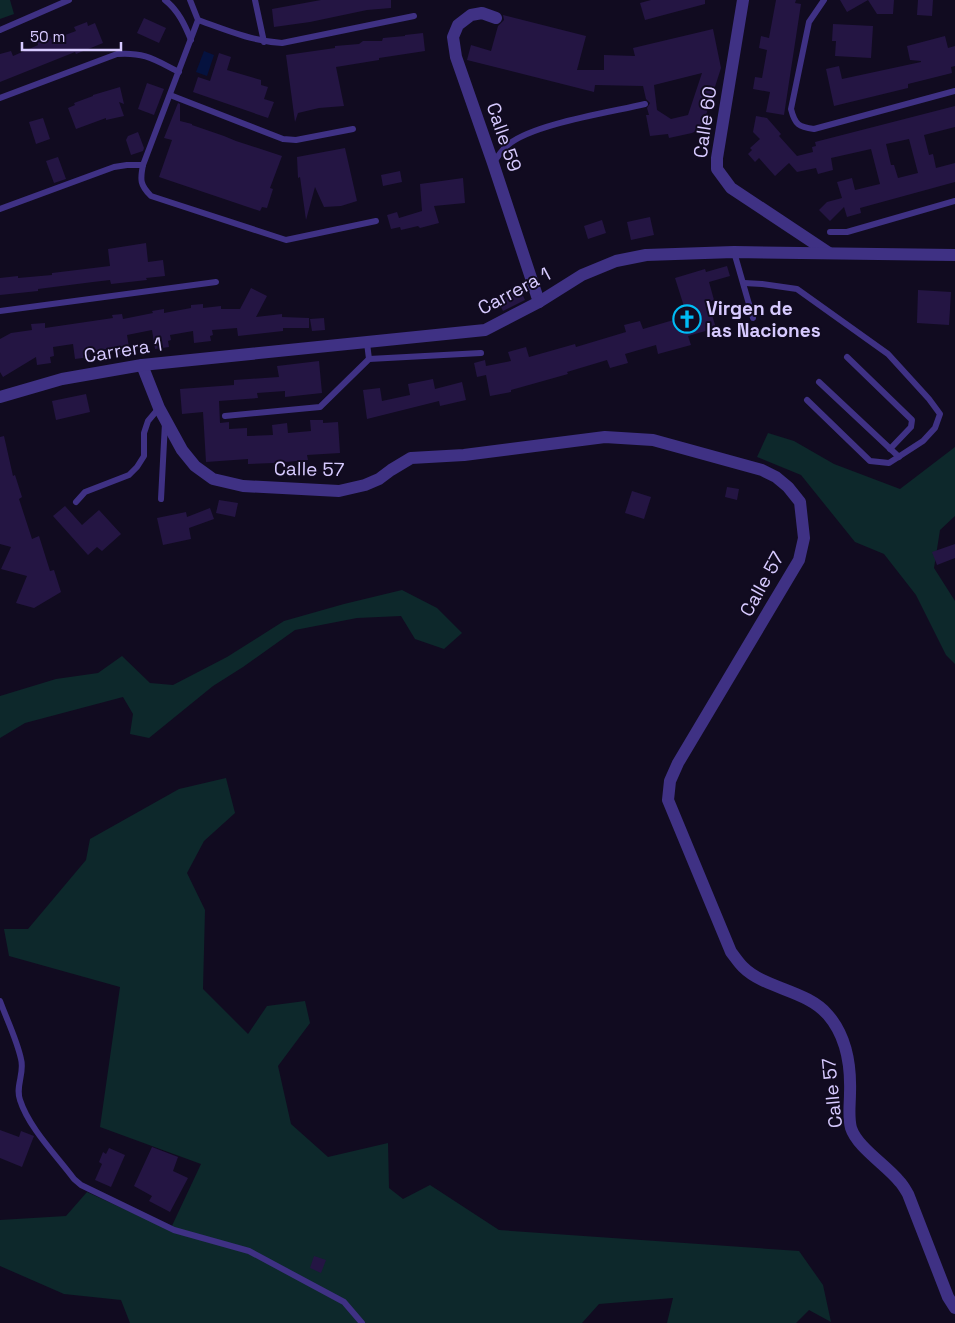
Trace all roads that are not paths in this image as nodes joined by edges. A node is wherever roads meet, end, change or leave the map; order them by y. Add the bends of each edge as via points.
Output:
1 (69, 0) edge
2 (165, 0) edge
3 (190, 0) edge
4 (255, 0) edge
5 (743, 0) edge
6 (824, 0) edge
7 (414, 16) dead end
8 (496, 18) dead end
9 (198, 20) junction
10 (0, 30) edge
11 (190, 40) junction
12 (264, 42) junction
13 (179, 72) junction
14 (955, 91) edge
15 (170, 95) junction
16 (0, 98) edge
17 (646, 104) dead end
18 (353, 128) dead end
19 (493, 163) junction
20 (143, 166) junction
21 (955, 201) edge
22 (0, 210) edge
23 (376, 221) dead end
24 (830, 232) dead end
25 (734, 252) junction
26 (829, 253) junction
27 (955, 254) edge
28 (216, 282) dead end
29 (744, 283) junction
30 (539, 302) junction
31 (0, 311) edge
32 (753, 318) dead end
33 (367, 342) junction
34 (481, 353) dead end
35 (847, 357) dead end
36 (369, 359) junction
37 (142, 365) junction
38 (819, 382) dead end
39 (0, 397) edge
40 (807, 400) dead end
41 (162, 413) junction
42 (225, 416) dead end
43 (890, 449) junction
44 (899, 457) junction
45 (161, 500) dead end
46 (76, 502) dead end
47 (0, 1001) edge
48 (955, 1308) edge
49 (362, 1323) edge

1 - 10 lane
2 - 11 lane via 186,26
3 - 9 lane
4 - 12 lane
5 - 26 street, Calle 60 via 717,169 731,188
6 - 14 lane via 809,22 791,110 794,121 814,129
7 - 12 lane via 282,43
8 - 19 street, Calle 59 via 471,15 458,25 453,37 456,57
9 - 11 lane
9 - 12 lane
11 - 13 lane
13 - 15 lane
13 - 16 lane via 144,54 117,54
15 - 18 lane via 283,139 296,140
15 - 20 lane
17 - 19 lane via 525,135 508,145
19 - 30 street, Calle 59
20 - 22 lane via 114,167
20 - 23 lane via 140,178 143,188 151,196 286,240
21 - 24 lane via 847,232
25 - 26 street, Carrera 1
25 - 29 lane
25 - 30 street, Carrera 1 via 646,255 616,261 582,275
26 - 27 street, Carrera 1
28 - 31 lane
29 - 32 lane
29 - 44 lane via 798,289 888,354 930,399 940,414 935,428 923,441
30 - 33 street, Carrera 1 via 485,330
33 - 36 lane
33 - 37 street, Carrera 1
34 - 36 lane
35 - 43 lane via 912,420 911,427
36 - 42 lane via 320,408
37 - 39 street, Carrera 1 via 62,379
37 - 41 street, Calle 57
38 - 43 lane
40 - 44 lane via 870,461 889,463
41 - 45 lane
41 - 46 lane via 148,421 144,433 144,456 137,467 129,475 85,492
41 - 48 street, Calle 57 via 182,450 195,466 213,479 243,486 339,491 379,479 411,458 464,455 605,437 653,440 762,470 788,487 800,502 804,538 799,560 678,763 670,782 668,800 731,952 743,968 757,977 815,1003 828,1014 841,1033 848,1056 852,1128 859,1141 908,1194
43 - 44 lane
47 - 49 lane via 22,1059 19,1099 29,1120 80,1185 174,1230 249,1251 344,1302

